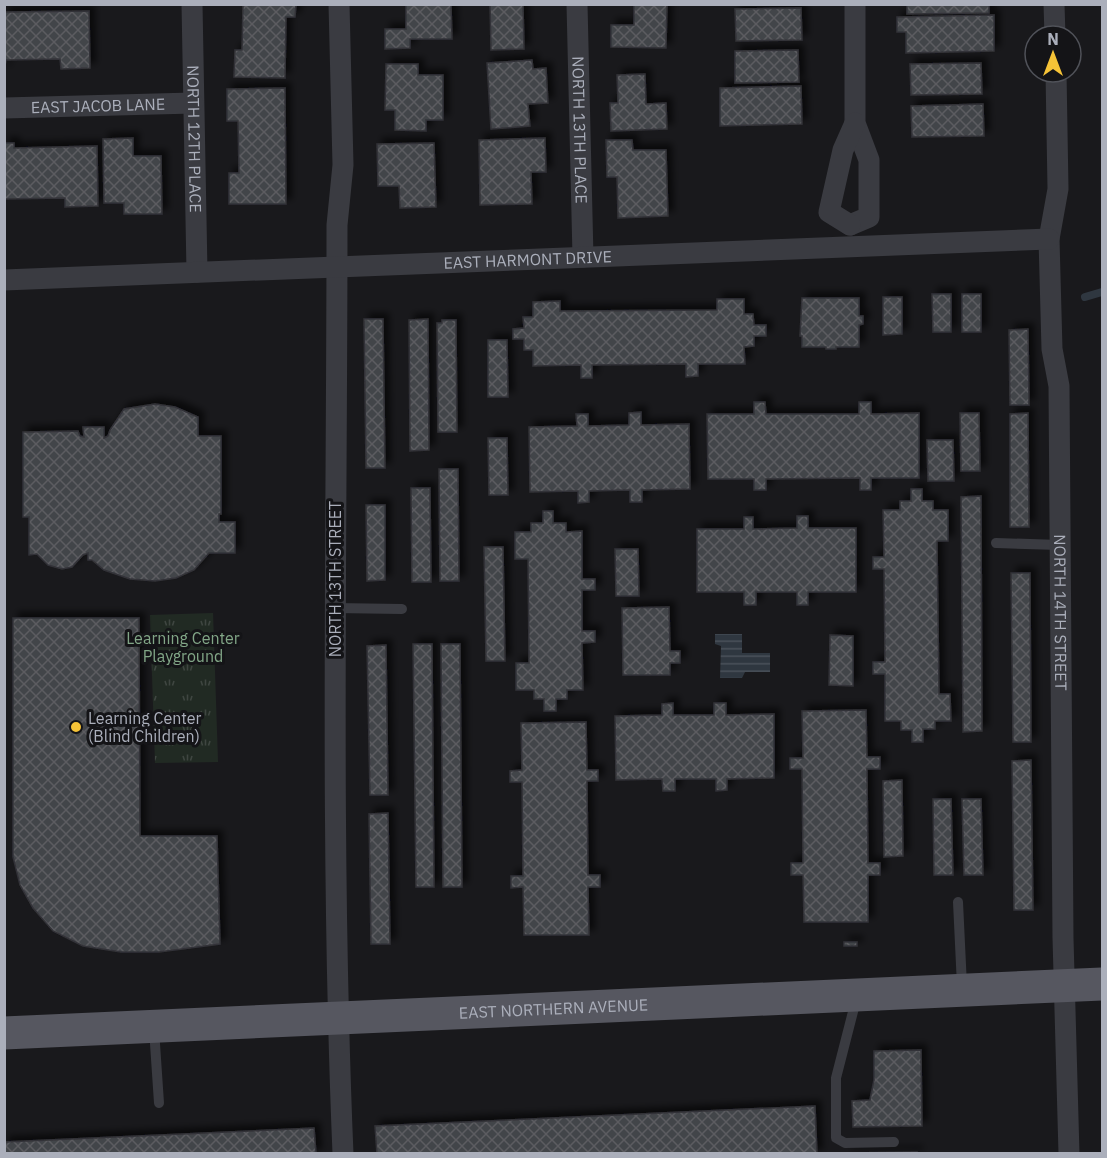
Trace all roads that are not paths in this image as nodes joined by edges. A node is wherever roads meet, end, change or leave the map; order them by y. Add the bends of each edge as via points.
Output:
1 (192, 4) edge
2 (339, 4) edge
3 (577, 4) edge
4 (855, 4) edge
5 (1054, 4) edge
6 (1055, 24) edge
7 (1056, 84) edge
8 (193, 103) junction
9 (4, 108) edge
10 (855, 123) junction
11 (850, 225) junction
12 (1048, 239) junction
13 (850, 248) junction
14 (583, 257) junction
15 (337, 267) junction
16 (197, 272) junction
17 (4, 280) edge
18 (996, 543) dead end
19 (1060, 545) junction
20 (334, 608) junction
21 (402, 609) dead end
22 (958, 902) dead end
23 (1102, 984) edge
24 (1064, 985) junction
25 (962, 990) junction
26 (858, 994) junction
27 (338, 1016) junction
28 (154, 1026) junction
29 (4, 1032) edge
30 (159, 1103) dead end
31 (894, 1142) dead end
32 (343, 1154) edge
33 (1069, 1154) edge

1 - 8 street, NORTH 12TH PLACE
2 - 15 street, NORTH 13TH STREET via 343,165
3 - 14 street, NORTH 13TH PLACE
4 - 10 street
5 - 6 street
7 - 12 street, NORTH 14TH STREET via 1058,189
8 - 9 street, EAST JACOB LANE
8 - 16 street, NORTH 12TH PLACE
10 - 11 street via 869,160 869,217
10 - 11 street via 843,150 829,212
11 - 13 street
12 - 13 street, EAST HARMONT DRIVE
12 - 19 street, NORTH 14TH STREET via 1052,349 1059,386
13 - 14 street, EAST HARMONT DRIVE
14 - 15 street, EAST HARMONT DRIVE
15 - 16 street, EAST HARMONT DRIVE
15 - 20 street, NORTH 13TH STREET
16 - 17 street, EAST HARMONT DRIVE
18 - 19 lane
19 - 24 street, NORTH 14TH STREET
20 - 21 lane
20 - 27 street, NORTH 13TH STREET
22 - 25 lane
23 - 24 main road, EAST NORTHERN AVENUE
24 - 25 main road, EAST NORTHERN AVENUE
24 - 33 street, NORTH 14TH STREET
25 - 26 main road, EAST NORTHERN AVENUE
26 - 27 main road, EAST NORTHERN AVENUE
26 - 31 lane via 836,1078 836,1138 845,1143
27 - 28 main road, EAST NORTHERN AVENUE
27 - 32 street, NORTH 13TH STREET
28 - 29 main road, EAST NORTHERN AVENUE
28 - 30 lane

